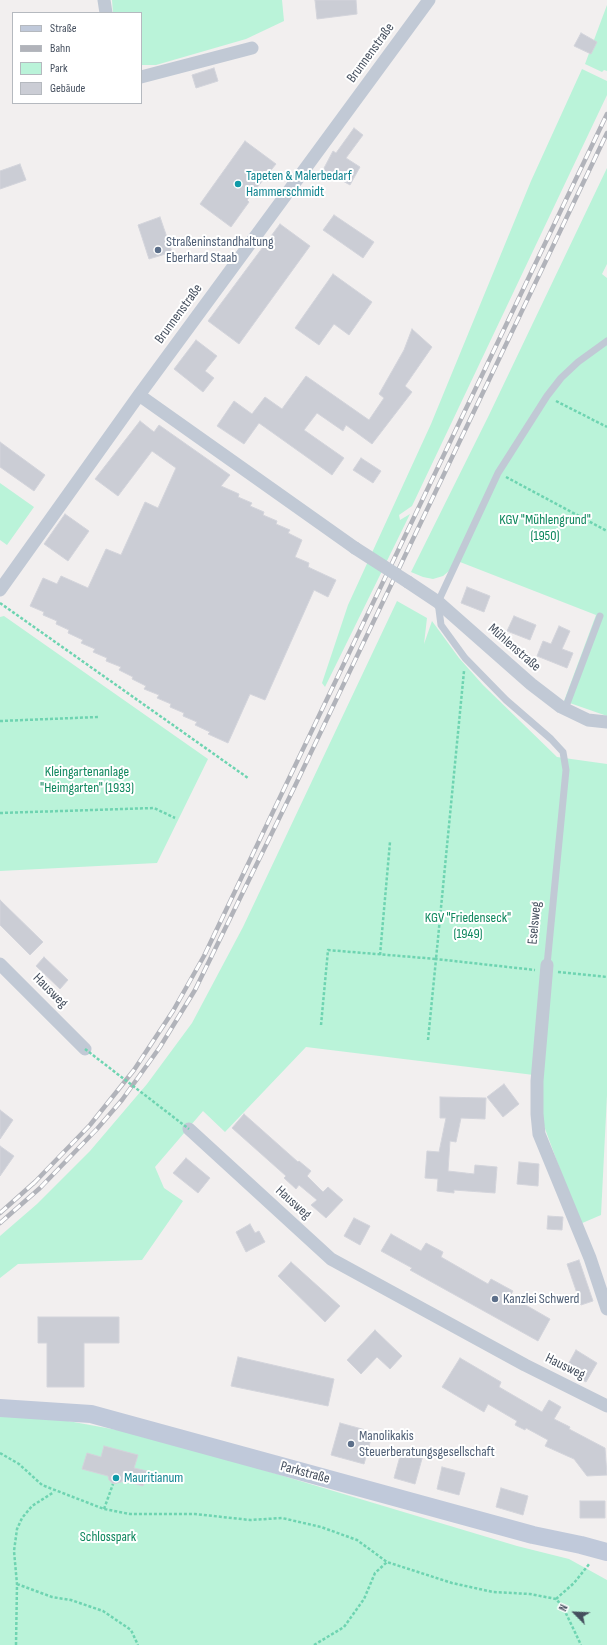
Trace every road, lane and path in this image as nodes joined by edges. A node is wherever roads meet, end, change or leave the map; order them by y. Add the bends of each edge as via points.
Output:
1 (104, 0) edge
2 (429, 0) edge
3 (106, 12) edge
4 (252, 48) dead end
5 (142, 77) edge
6 (607, 341) edge
7 (139, 394) junction
8 (547, 396) junction
9 (607, 427) edge
10 (498, 473) junction
11 (607, 531) edge
12 (0, 590) edge
13 (438, 602) junction
14 (0, 603) edge
15 (600, 616) dead end
16 (465, 658) junction
17 (566, 709) junction
18 (98, 717) dead end
19 (0, 721) edge
20 (607, 722) edge
21 (248, 778) dead end
22 (0, 813) edge
23 (175, 818) dead end
24 (390, 842) dead end
25 (380, 955) junction
26 (436, 959) junction
27 (0, 964) edge
28 (547, 968) junction
29 (607, 977) edge
30 (320, 1025) dead end
31 (428, 1040) dead end
32 (85, 1049) joint
33 (189, 1129) joint
34 (607, 1309) edge
35 (607, 1406) edge
36 (0, 1408) edge
37 (0, 1452) edge
38 (113, 1484) dead end
39 (55, 1492) junction
40 (104, 1509) junction
41 (604, 1551) edge
42 (387, 1562) junction
43 (17, 1584) junction
44 (556, 1599) junction
45 (16, 1645) edge
46 (138, 1645) edge
47 (314, 1645) edge
48 (581, 1645) edge

1 - 3 street
2 - 7 street, Brunnenstraße
4 - 5 street
6 - 8 lane via 578,362
7 - 12 street, Brunnenstraße
7 - 13 street, Mühlenstraße, bridge via 355,548
8 - 9 path
8 - 10 lane
10 - 11 path
10 - 13 lane
13 - 16 lane, Eselsweg via 442,625
13 - 17 street, Mühlenstraße via 531,684
14 - 21 path
15 - 17 lane
16 - 26 path
16 - 28 lane, Eselsweg via 563,752 566,770
17 - 20 street, Mühlenstraße via 588,720
18 - 19 path
22 - 23 path via 154,808
24 - 25 path
25 - 26 path
25 - 30 path via 328,950
26 - 28 path
26 - 31 path
27 - 32 street, Hausweg
28 - 29 path
28 - 34 street, Eselsweg via 537,1081 539,1134 590,1258
32 - 33 path, bridge
33 - 35 street, Hausweg via 331,1259 525,1365
36 - 41 street, Parkstraße via 91,1414 532,1535
37 - 39 path via 19,1464 42,1486
38 - 40 path
39 - 40 path
39 - 43 path via 32,1506 22,1518 17,1530 14,1551
40 - 42 path via 130,1514 195,1514 250,1520 282,1518 321,1527 357,1540
41 - 44 path
42 - 44 path via 452,1583 493,1592 530,1594
42 - 47 path via 375,1573 364,1599 344,1627
43 - 45 path
43 - 46 path via 103,1611 131,1630
44 - 48 path via 563,1607

